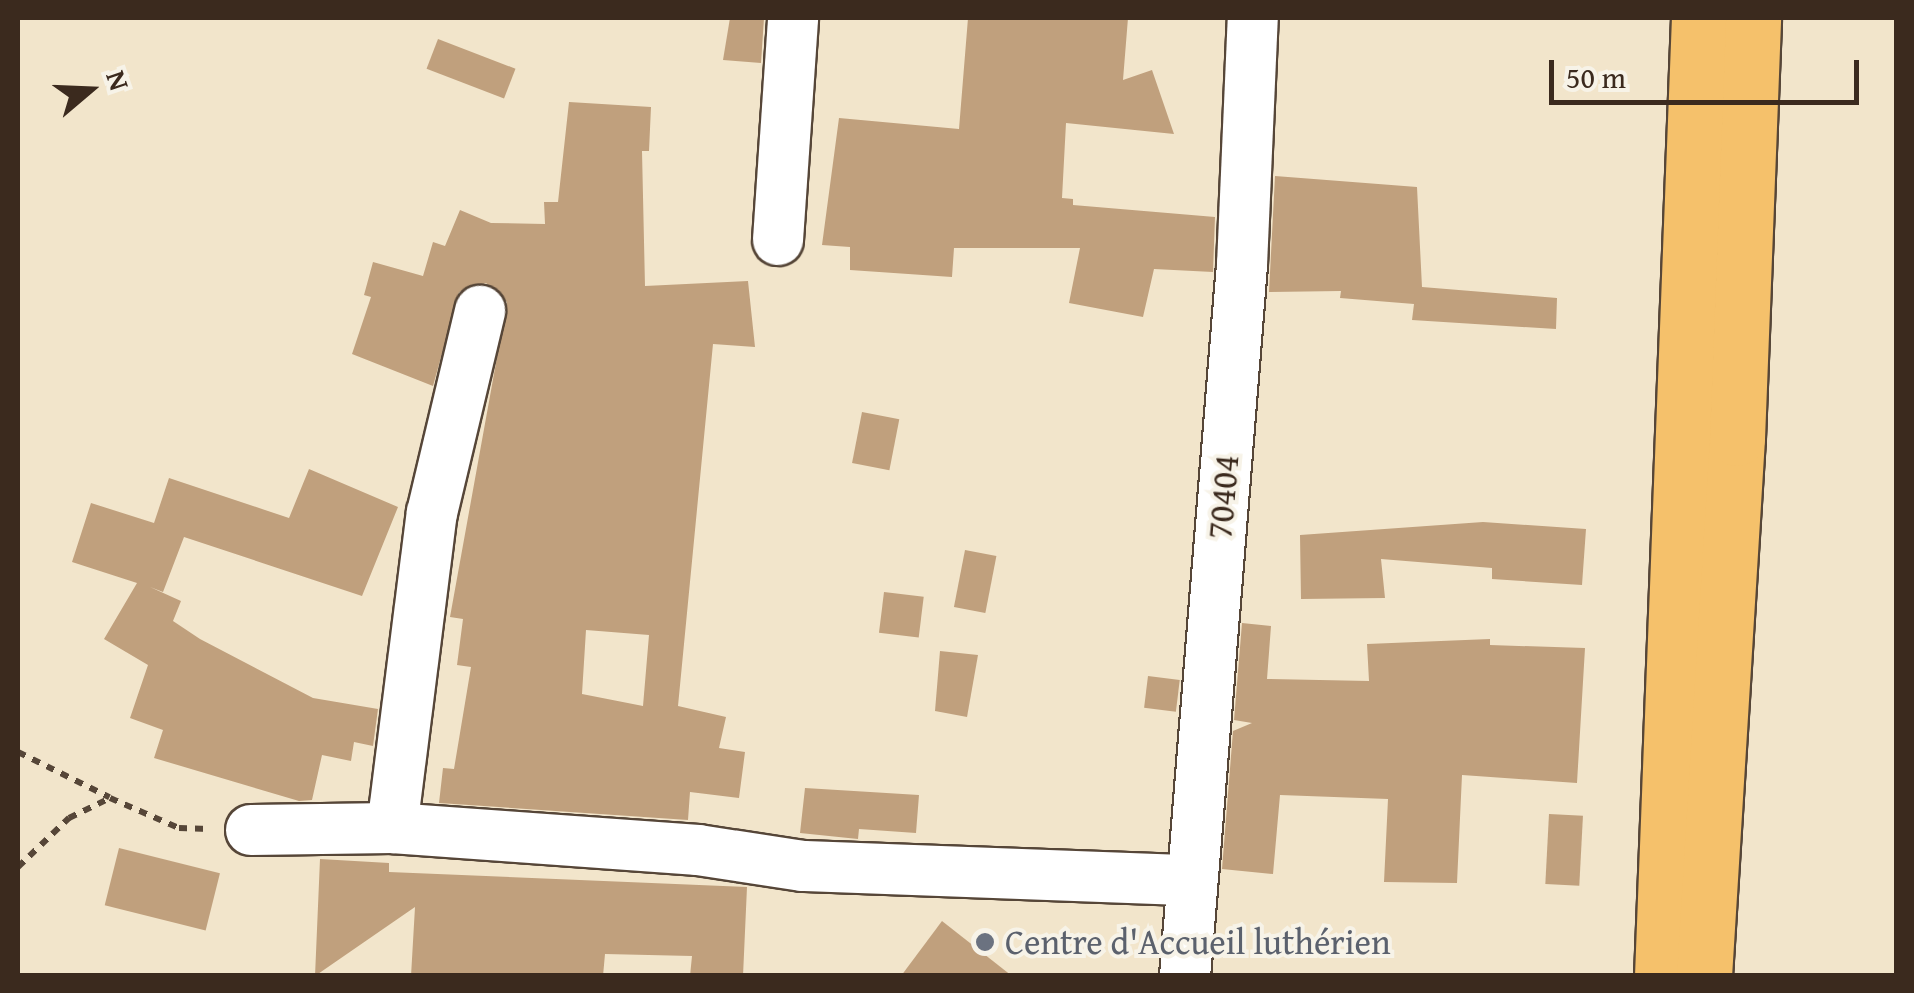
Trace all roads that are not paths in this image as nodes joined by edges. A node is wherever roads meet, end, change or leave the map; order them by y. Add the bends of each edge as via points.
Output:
1 (792, 18) edge
2 (1253, 18) edge
3 (1699, 18) edge
4 (1753, 18) edge
5 (778, 240) dead end
6 (480, 311) dead end
7 (392, 828) junction
8 (251, 830) road end
9 (1192, 880) junction
10 (1186, 976) edge
11 (1662, 976) edge
12 (1704, 976) edge

1 - 5 street
2 - 9 street, 70404 via 1242,266
3 - 11 main road
4 - 12 main road via 1737,438
6 - 7 street via 432,514
7 - 8 street
7 - 9 street via 698,850 803,866
9 - 10 street, 70404

